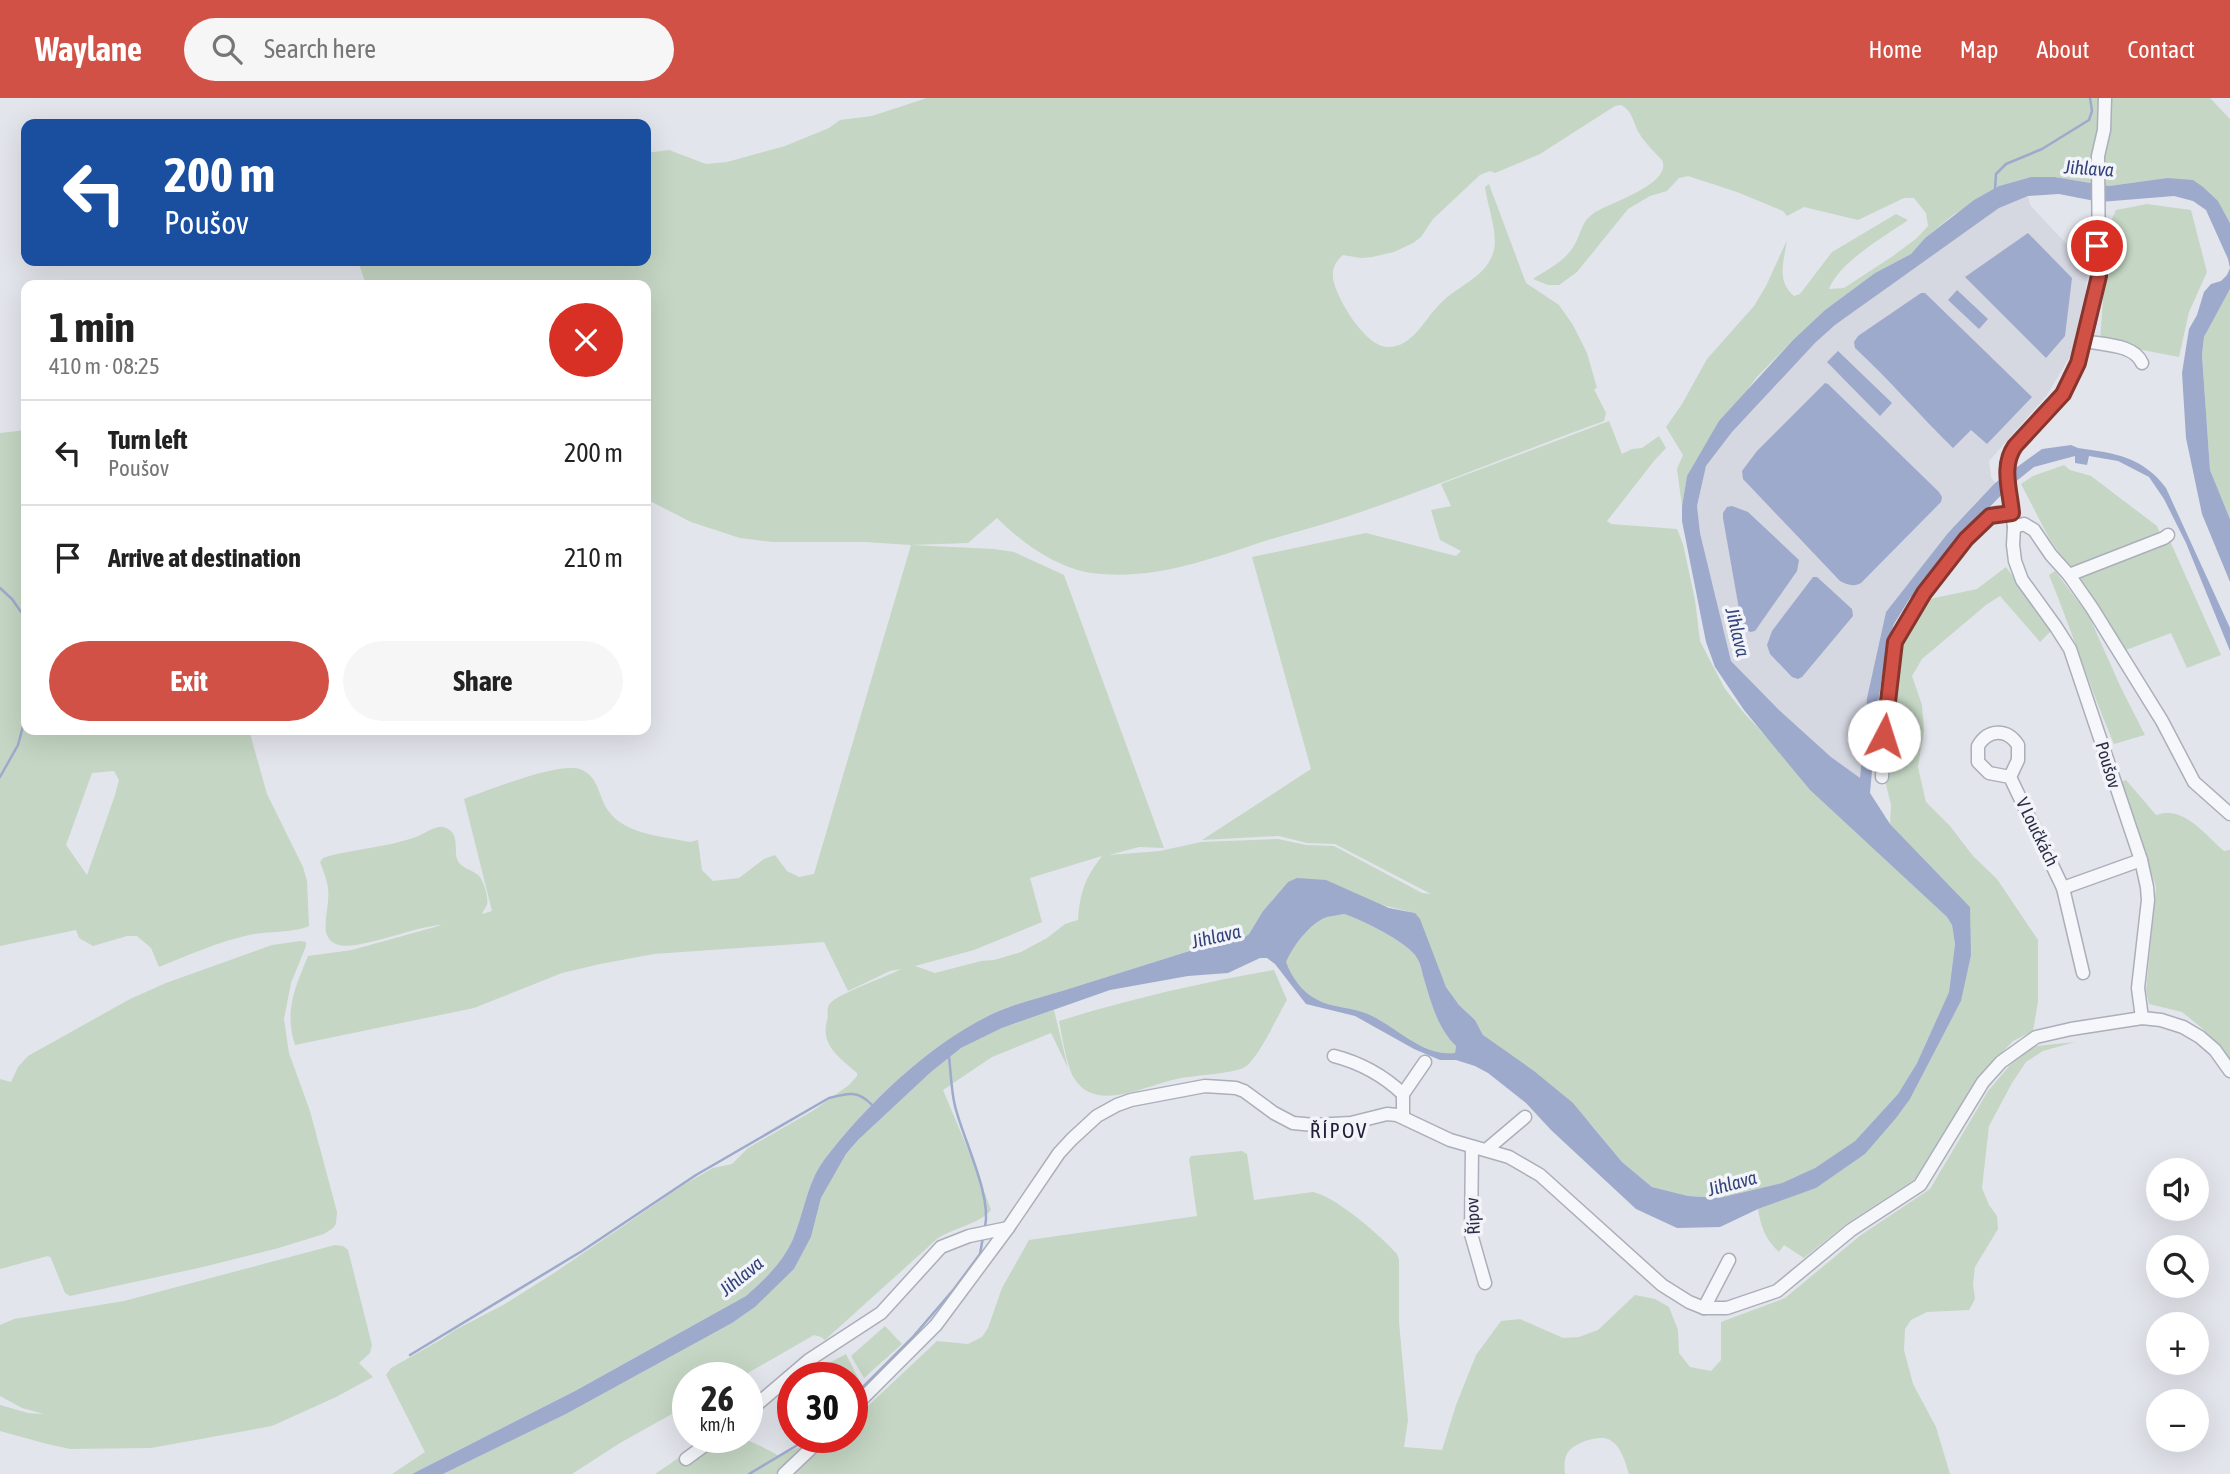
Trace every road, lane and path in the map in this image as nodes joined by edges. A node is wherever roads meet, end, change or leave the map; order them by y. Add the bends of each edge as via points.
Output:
1 (2105, 98) edge
2 (2085, 341) junction
3 (2142, 363) dead end
4 (2012, 513) junction
5 (2014, 527) junction
6 (2168, 535) dead end
7 (2069, 575) junction
8 (1882, 777) dead end
9 (2010, 777) dead end
10 (2230, 814) edge
11 (2141, 860) junction
12 (2063, 888) junction
13 (2082, 972) dead end
14 (2142, 1018) junction
15 (1334, 1056) dead end
16 (1425, 1062) dead end
17 (2230, 1071) edge
18 (1403, 1094) junction
19 (1403, 1117) junction
20 (1525, 1117) dead end
21 (1472, 1147) junction
22 (1486, 1150) junction
23 (1009, 1228) junction
24 (1729, 1260) dead end
25 (1485, 1283) dead end
26 (1704, 1308) junction
27 (868, 1393) edge
28 (763, 1399) edge
29 (694, 1453) edge
30 (806, 1453) edge
31 (686, 1459) dead end
32 (784, 1474) edge

1 - 2 street, Poušov via 2098,156 2099,276
2 - 3 street via 2131,350
2 - 4 street, Poušov via 2063,394 2010,454
4 - 5 street, Poušov
4 - 8 street via 1990,516 1966,539 1924,593 1895,642
5 - 7 street via 2024,524 2034,530
5 - 11 street, Poušov via 2014,553 2022,580 2070,649
6 - 7 street
7 - 10 street via 2162,721 2194,782
9 - 12 street, V Loučkách
11 - 12 street, V Loučkách
11 - 14 street, Poušov via 2148,900 2138,988
12 - 13 street, V Loučkách
14 - 17 street via 2192,1031 2215,1050
14 - 26 street via 2052,1032 2019,1048 1983,1082 1920,1185 1851,1230 1777,1291 1727,1308
15 - 18 street via 1385,1077
16 - 18 street
18 - 19 street
19 - 21 street
19 - 23 street via 1390,1114 1351,1123 1293,1123 1249,1094 1226,1087 1205,1086 1131,1100 1097,1116 1072,1139
20 - 22 street
21 - 22 street
21 - 25 street, Řípov via 1471,1234
22 - 26 street via 1540,1175 1662,1285
23 - 27 street via 936,1325
23 - 28 street via 941,1247 881,1313 809,1360
24 - 26 street
29 - 31 street
30 - 32 street

